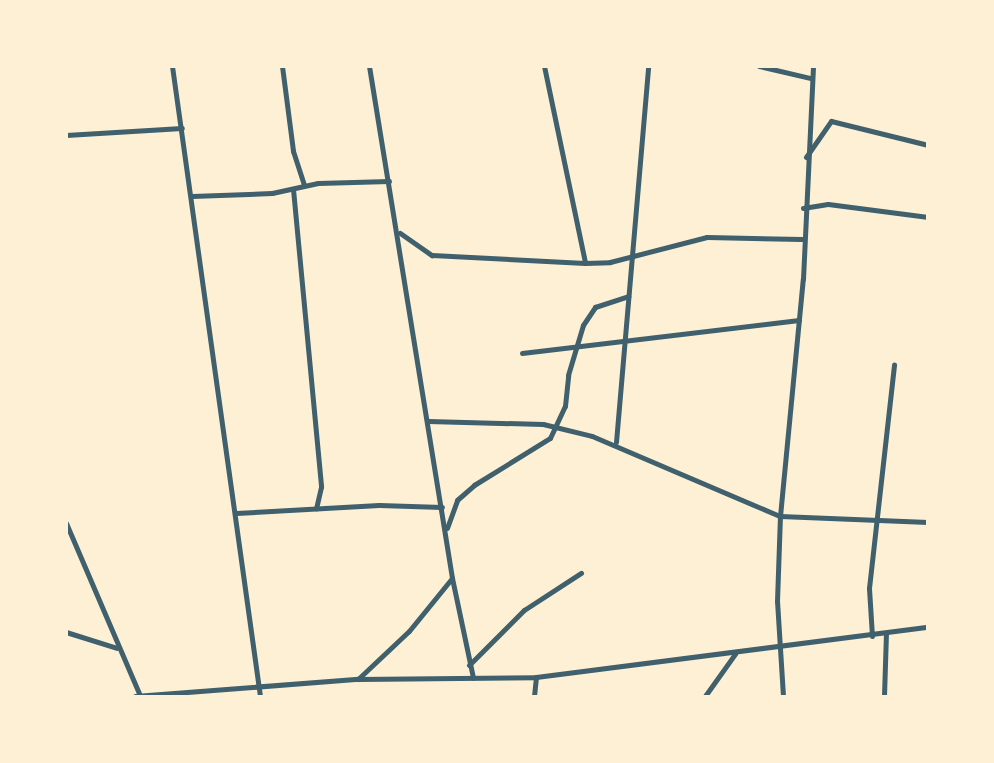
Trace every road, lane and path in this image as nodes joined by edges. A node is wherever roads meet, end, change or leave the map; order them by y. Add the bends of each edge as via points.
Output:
1 (172, 66) edge
2 (282, 66) edge
3 (369, 66) edge
4 (544, 66) edge
5 (648, 66) edge
6 (759, 66) edge
7 (813, 66) edge
8 (810, 78) junction
9 (181, 128) junction
10 (66, 135) edge
11 (928, 145) edge
12 (806, 157) junction
13 (389, 181) junction
14 (304, 185) junction
15 (293, 189) junction
16 (192, 196) junction
17 (803, 208) junction
18 (928, 217) edge
19 (398, 232) junction
20 (802, 239) junction
21 (629, 257) junction
22 (585, 263) junction
23 (628, 296) junction
24 (799, 320) junction
25 (626, 341) junction
26 (577, 348) junction
27 (523, 353) dead end
28 (894, 364) dead end
29 (428, 421) junction
30 (558, 427) junction
31 (616, 442) junction
32 (442, 507) junction
33 (316, 508) junction
34 (236, 513) junction
35 (780, 516) junction
36 (875, 520) junction
37 (928, 522) edge
38 (66, 523) edge
39 (68, 533) edge
40 (446, 533) junction
41 (581, 573) dead end
42 (452, 578) junction
43 (928, 627) edge
44 (66, 632) edge
45 (887, 633) junction
46 (872, 636) junction
47 (117, 648) junction
48 (779, 648) junction
49 (734, 654) junction
50 (469, 665) junction
51 (536, 677) junction
52 (473, 678) junction
53 (358, 679) junction
54 (261, 686) junction
55 (138, 696) edge
56 (260, 696) edge
57 (534, 696) edge
58 (705, 696) edge
59 (783, 696) edge
60 (884, 696) edge

1 - 9 street
2 - 14 street via 293,151
3 - 13 street
4 - 22 street
5 - 21 street
6 - 8 street
7 - 8 street
8 - 12 street
9 - 10 street
9 - 16 street
11 - 12 street via 831,121
12 - 17 street
13 - 14 street
13 - 19 street
14 - 15 street
15 - 16 street
15 - 33 street via 321,487
16 - 34 street
17 - 18 street via 828,204
17 - 20 street
19 - 22 street via 432,255
19 - 29 street
20 - 21 street via 707,237
20 - 24 street
21 - 22 street
21 - 23 street
23 - 25 street
23 - 26 street via 595,307 583,325
24 - 25 street
24 - 35 street
25 - 26 street
25 - 31 street
26 - 27 street
26 - 30 street
28 - 36 street
29 - 30 street
29 - 32 street
30 - 31 street
30 - 40 street via 540,447 457,500
31 - 35 street
32 - 33 street
32 - 40 street
33 - 34 street
34 - 54 street
35 - 36 street
35 - 48 street
36 - 37 street
36 - 46 street via 869,588
38 - 39 street
39 - 47 street
40 - 42 street
41 - 50 street via 524,610
42 - 50 street
42 - 53 street via 409,631
43 - 45 street
44 - 47 street
45 - 46 street
45 - 60 street
46 - 48 street
47 - 55 street
48 - 49 street
48 - 59 street
49 - 51 street
49 - 58 street
50 - 52 street
51 - 52 street
51 - 57 street
52 - 53 street
53 - 54 street
54 - 55 street
54 - 56 street

